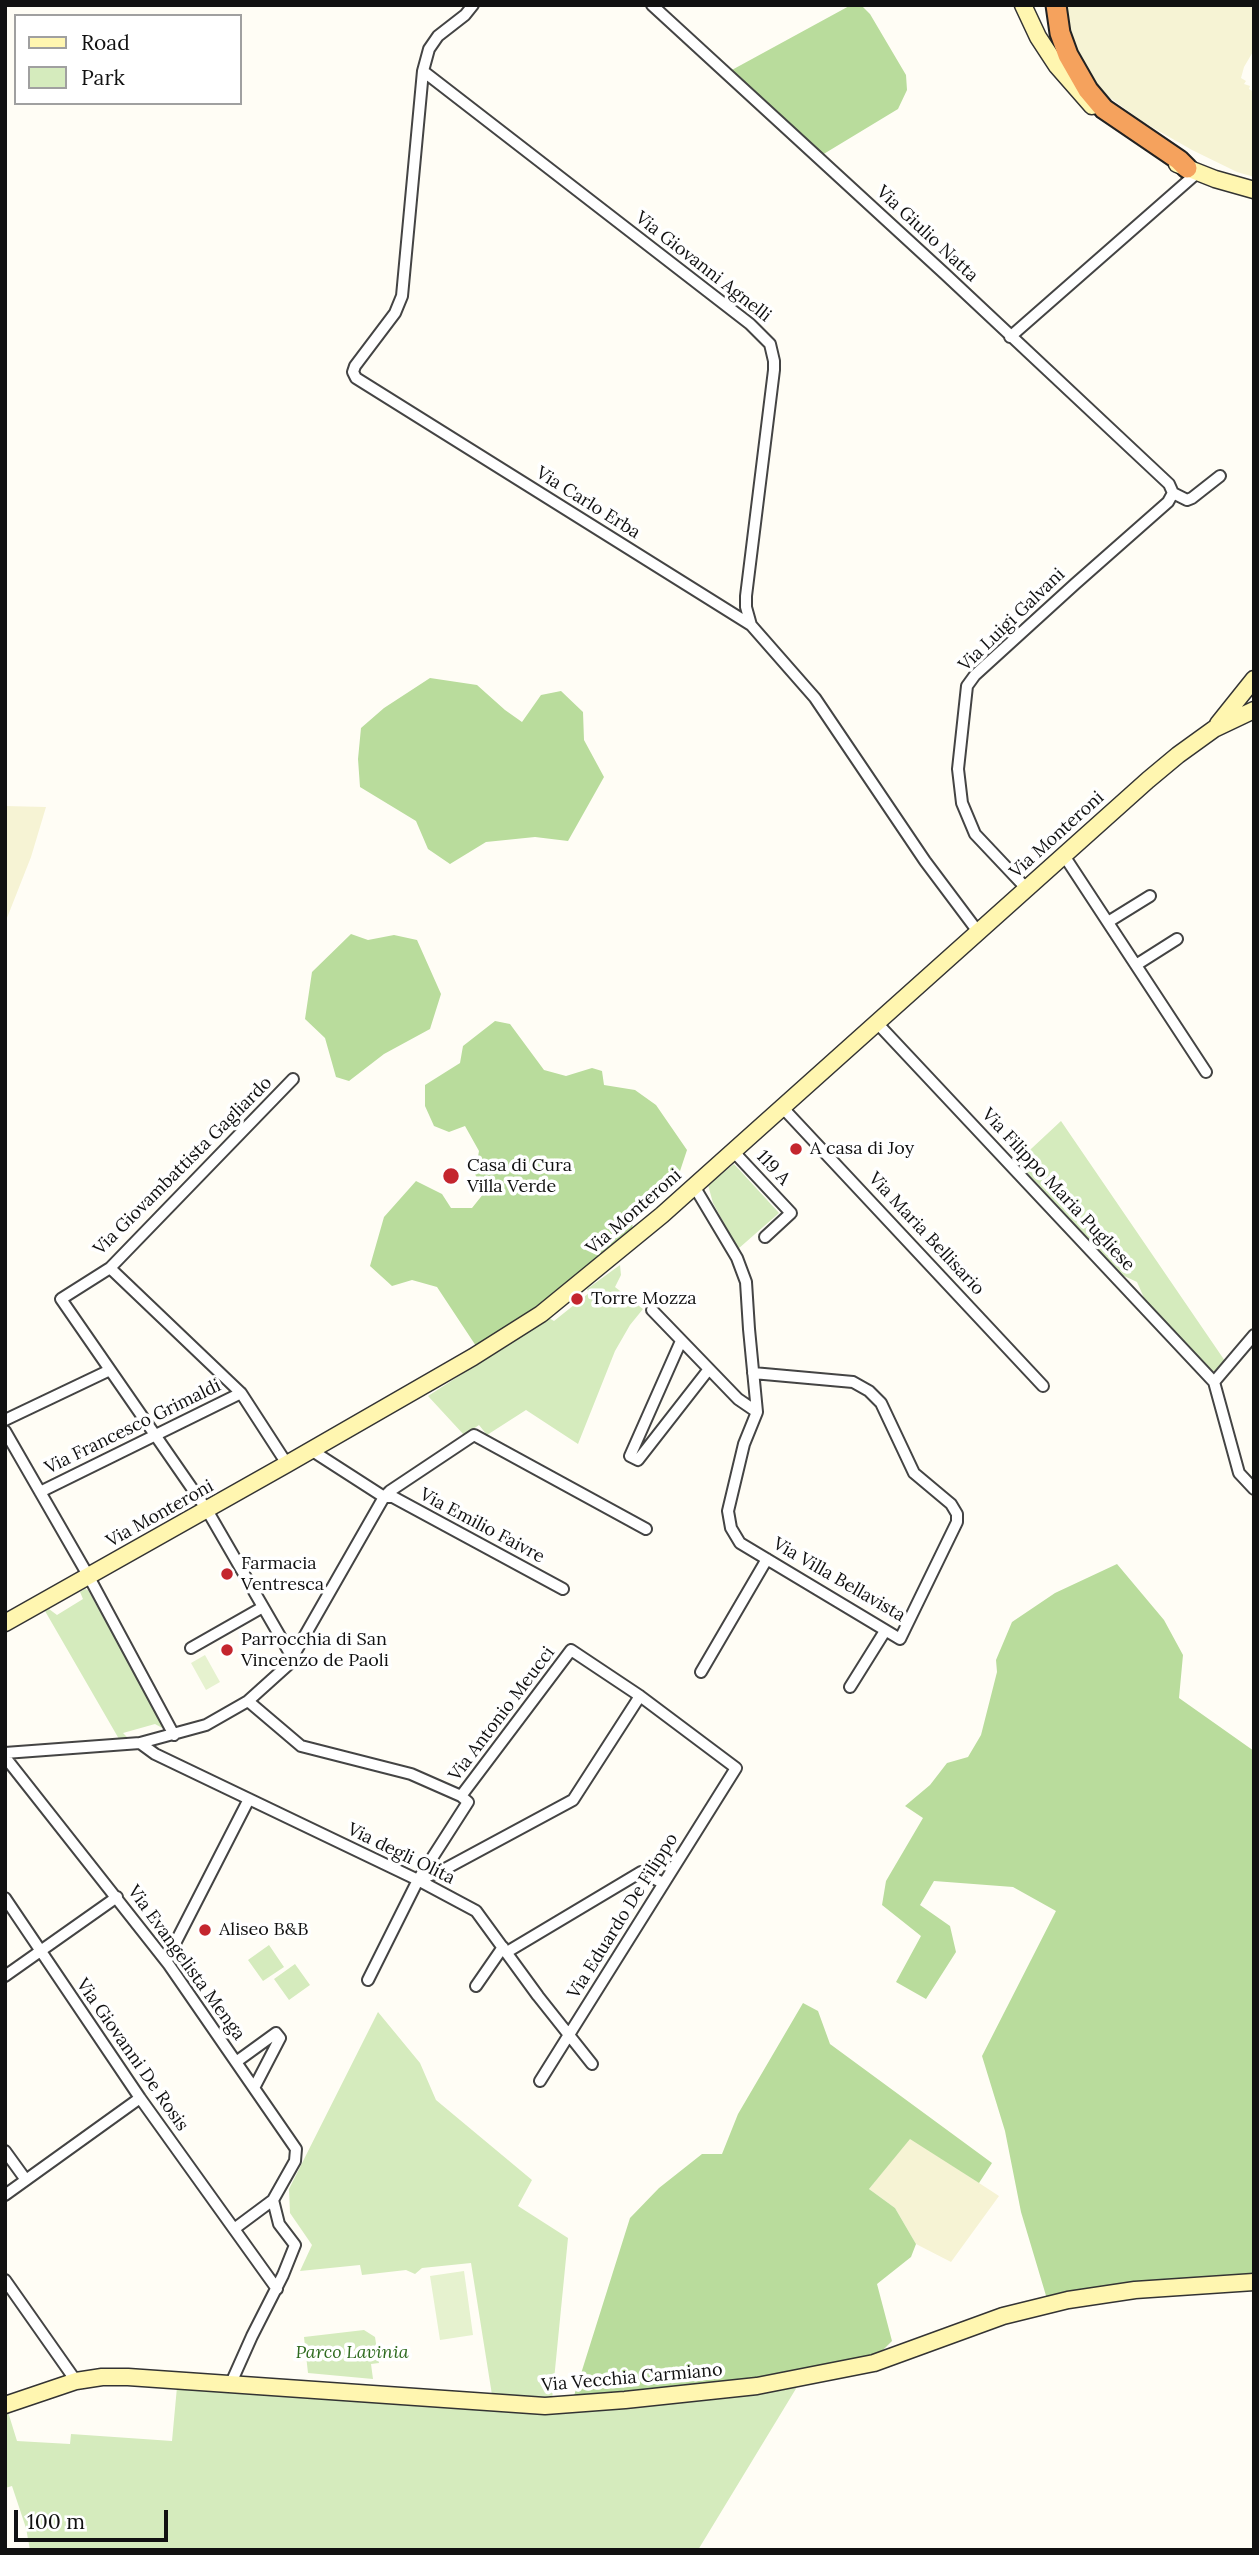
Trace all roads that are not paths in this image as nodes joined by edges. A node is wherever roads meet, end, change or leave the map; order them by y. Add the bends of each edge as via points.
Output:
1 (473, 5) edge
2 (652, 5) edge
3 (1023, 5) edge
4 (1056, 5) edge
5 (423, 71) junction
6 (1192, 171) junction
7 (1254, 190) edge
8 (1010, 337) junction
9 (1220, 476) dead end
10 (1172, 493) junction
11 (751, 625) junction
12 (1254, 679) edge
13 (1254, 710) edge
14 (1214, 729) junction
15 (1063, 854) junction
16 (1026, 888) junction
17 (1150, 895) dead end
18 (1108, 922) junction
19 (979, 933) junction
20 (1177, 939) dead end
21 (1136, 965) junction
22 (877, 1023) junction
23 (1206, 1072) dead end
24 (293, 1079) dead end
25 (782, 1107) junction
26 (733, 1151) junction
27 (694, 1186) junction
28 (765, 1237) dead end
29 (110, 1268) junction
30 (652, 1310) dead end
31 (1254, 1335) edge
32 (681, 1341) junction
33 (709, 1369) junction
34 (110, 1370) junction
35 (753, 1373) junction
36 (1214, 1382) junction
37 (1043, 1386) dead end
38 (241, 1393) junction
39 (757, 1412) junction
40 (5, 1420) edge
41 (5, 1431) edge
42 (155, 1435) junction
43 (311, 1450) junction
44 (287, 1464) junction
45 (1254, 1489) edge
46 (40, 1492) junction
47 (384, 1497) junction
48 (207, 1510) junction
49 (646, 1529) dead end
50 (767, 1559) junction
51 (89, 1577) junction
52 (563, 1589) dead end
53 (263, 1607) junction
54 (5, 1623) edge
55 (885, 1630) junction
56 (191, 1648) dead end
57 (292, 1657) junction
58 (701, 1672) dead end
59 (850, 1687) dead end
60 (640, 1696) junction
61 (248, 1701) junction
62 (174, 1734) junction
63 (140, 1743) junction
64 (5, 1755) edge
65 (461, 1796) junction
66 (249, 1799) junction
67 (418, 1880) junction
68 (663, 1883) junction
69 (117, 1897) junction
70 (5, 1898) edge
71 (505, 1949) junction
72 (40, 1952) junction
73 (166, 1961) junction
74 (5, 1976) edge
75 (368, 1980) dead end
76 (476, 1986) dead end
77 (570, 2036) junction
78 (236, 2062) junction
79 (592, 2064) dead end
80 (540, 2081) dead end
81 (254, 2088) junction
82 (140, 2098) junction
83 (5, 2151) edge
84 (26, 2180) junction
85 (5, 2195) edge
86 (273, 2200) junction
87 (234, 2229) junction
88 (5, 2280) edge
89 (1254, 2282) edge
90 (276, 2289) junction
91 (76, 2381) junction
92 (230, 2383) junction
93 (5, 2406) edge

1 - 5 street via 438,36
2 - 8 street, Via Giulio Natta
3 - 6 main road via 1057,66 1098,112 1143,147
4 - 6 highway via 1068,55 1088,90 1104,108
5 - 11 street, Via Giovanni Agnelli via 770,344 775,361 747,587
5 - 11 street, Via Carlo Erba via 402,296 395,313 355,366 356,378
6 - 7 main road
6 - 8 street
8 - 10 street, Via Giulio Natta via 1169,484
9 - 10 street via 1187,500
10 - 16 street, Via Luigi Galvani via 1168,502 967,686 958,769 962,803 975,834
11 - 19 street, Via Carlo Erba via 806,687
12 - 14 main road, Via Monteroni
13 - 14 main road, Via Monteroni
14 - 15 main road, Via Monteroni
15 - 16 main road, Via Monteroni
15 - 18 street
16 - 19 main road, Via Monteroni
17 - 18 street
18 - 21 street
19 - 22 main road, Via Monteroni
20 - 21 street
21 - 23 street
22 - 25 main road, Via Monteroni
22 - 36 street, Via Filippo Maria Pugliese
24 - 29 street, Via Giovambattista Gagliardo
25 - 26 main road, Via Monteroni
25 - 37 street, Via Maria Bellisario
26 - 27 main road, Via Monteroni
26 - 28 street, 119 A via 791,1213
27 - 35 street, Via Villa Bellavista via 737,1258 746,1282
27 - 43 main road, Via Monteroni via 541,1314
29 - 34 street, Via Giovambattista Gagliardo via 61,1299
29 - 38 street
30 - 32 street
31 - 36 street
32 - 33 street
32 - 33 street via 630,1456 639,1460
33 - 39 street via 737,1399
34 - 40 street
34 - 42 street
35 - 39 street, Via Villa Bellavista
35 - 55 street, Via Villa Bellavista via 853,1382 869,1391 881,1403 914,1473 957,1514 900,1639
36 - 45 street via 1238,1474
38 - 42 street, Via Francesco Grimaldi
38 - 44 street
39 - 50 street, Via Villa Bellavista via 728,1511 740,1543
41 - 46 street
42 - 46 street, Via Francesco Grimaldi
42 - 48 street
43 - 44 main road, Via Monteroni
43 - 47 street, Via Emilio Faivre
44 - 48 main road, Via Monteroni
46 - 51 street
47 - 49 street via 474,1435
47 - 52 street, Via Emilio Faivre via 393,1497
47 - 57 street
48 - 51 main road, Via Monteroni
48 - 53 street
50 - 55 street, Via Villa Bellavista
50 - 58 street
51 - 54 main road, Via Monteroni
51 - 62 street
53 - 56 street
53 - 57 street
55 - 59 street
57 - 61 street
60 - 65 street, Via Antonio Meucci via 571,1650
60 - 67 street via 573,1800
60 - 68 street, Via Eduardo De Filippo via 736,1768
61 - 62 street via 206,1725
61 - 65 street via 301,1746 411,1774
62 - 63 street
63 - 64 street
63 - 66 street, Via degli Olita via 155,1755
64 - 69 street, Via Evangelista Menga
65 - 67 street, Via Antonio Meucci via 468,1802
66 - 67 street, Via degli Olita
66 - 73 street
67 - 71 street, Via degli Olita via 476,1911
67 - 75 street, Via Antonio Meucci
68 - 71 street via 641,1872
68 - 77 street, Via Eduardo De Filippo
69 - 72 street
69 - 73 street, Via Evangelista Menga
70 - 72 street, Via Giovanni De Rosis
71 - 76 street
71 - 77 street, Via degli Olita
72 - 74 street
72 - 82 street, Via Giovanni De Rosis
73 - 78 street, Via Evangelista Menga
77 - 79 street, Via degli Olita
77 - 80 street, Via Eduardo De Filippo
78 - 81 street, Via Evangelista Menga
78 - 81 street via 276,2033 280,2038
81 - 86 street, Via Evangelista Menga via 296,2149 295,2161
82 - 84 street
82 - 87 street, Via Giovanni De Rosis
83 - 84 street
84 - 85 street
86 - 87 street
86 - 90 street via 279,2224 295,2245
87 - 90 street, Via Giovanni De Rosis
88 - 91 street
89 - 92 main road, Via Vecchia Carmiano via 1068,2300 1003,2316 874,2363 796,2380 545,2406
90 - 92 street
91 - 92 main road, Via Vecchia Carmiano via 128,2376
91 - 93 main road, Via Vecchia Carmiano

